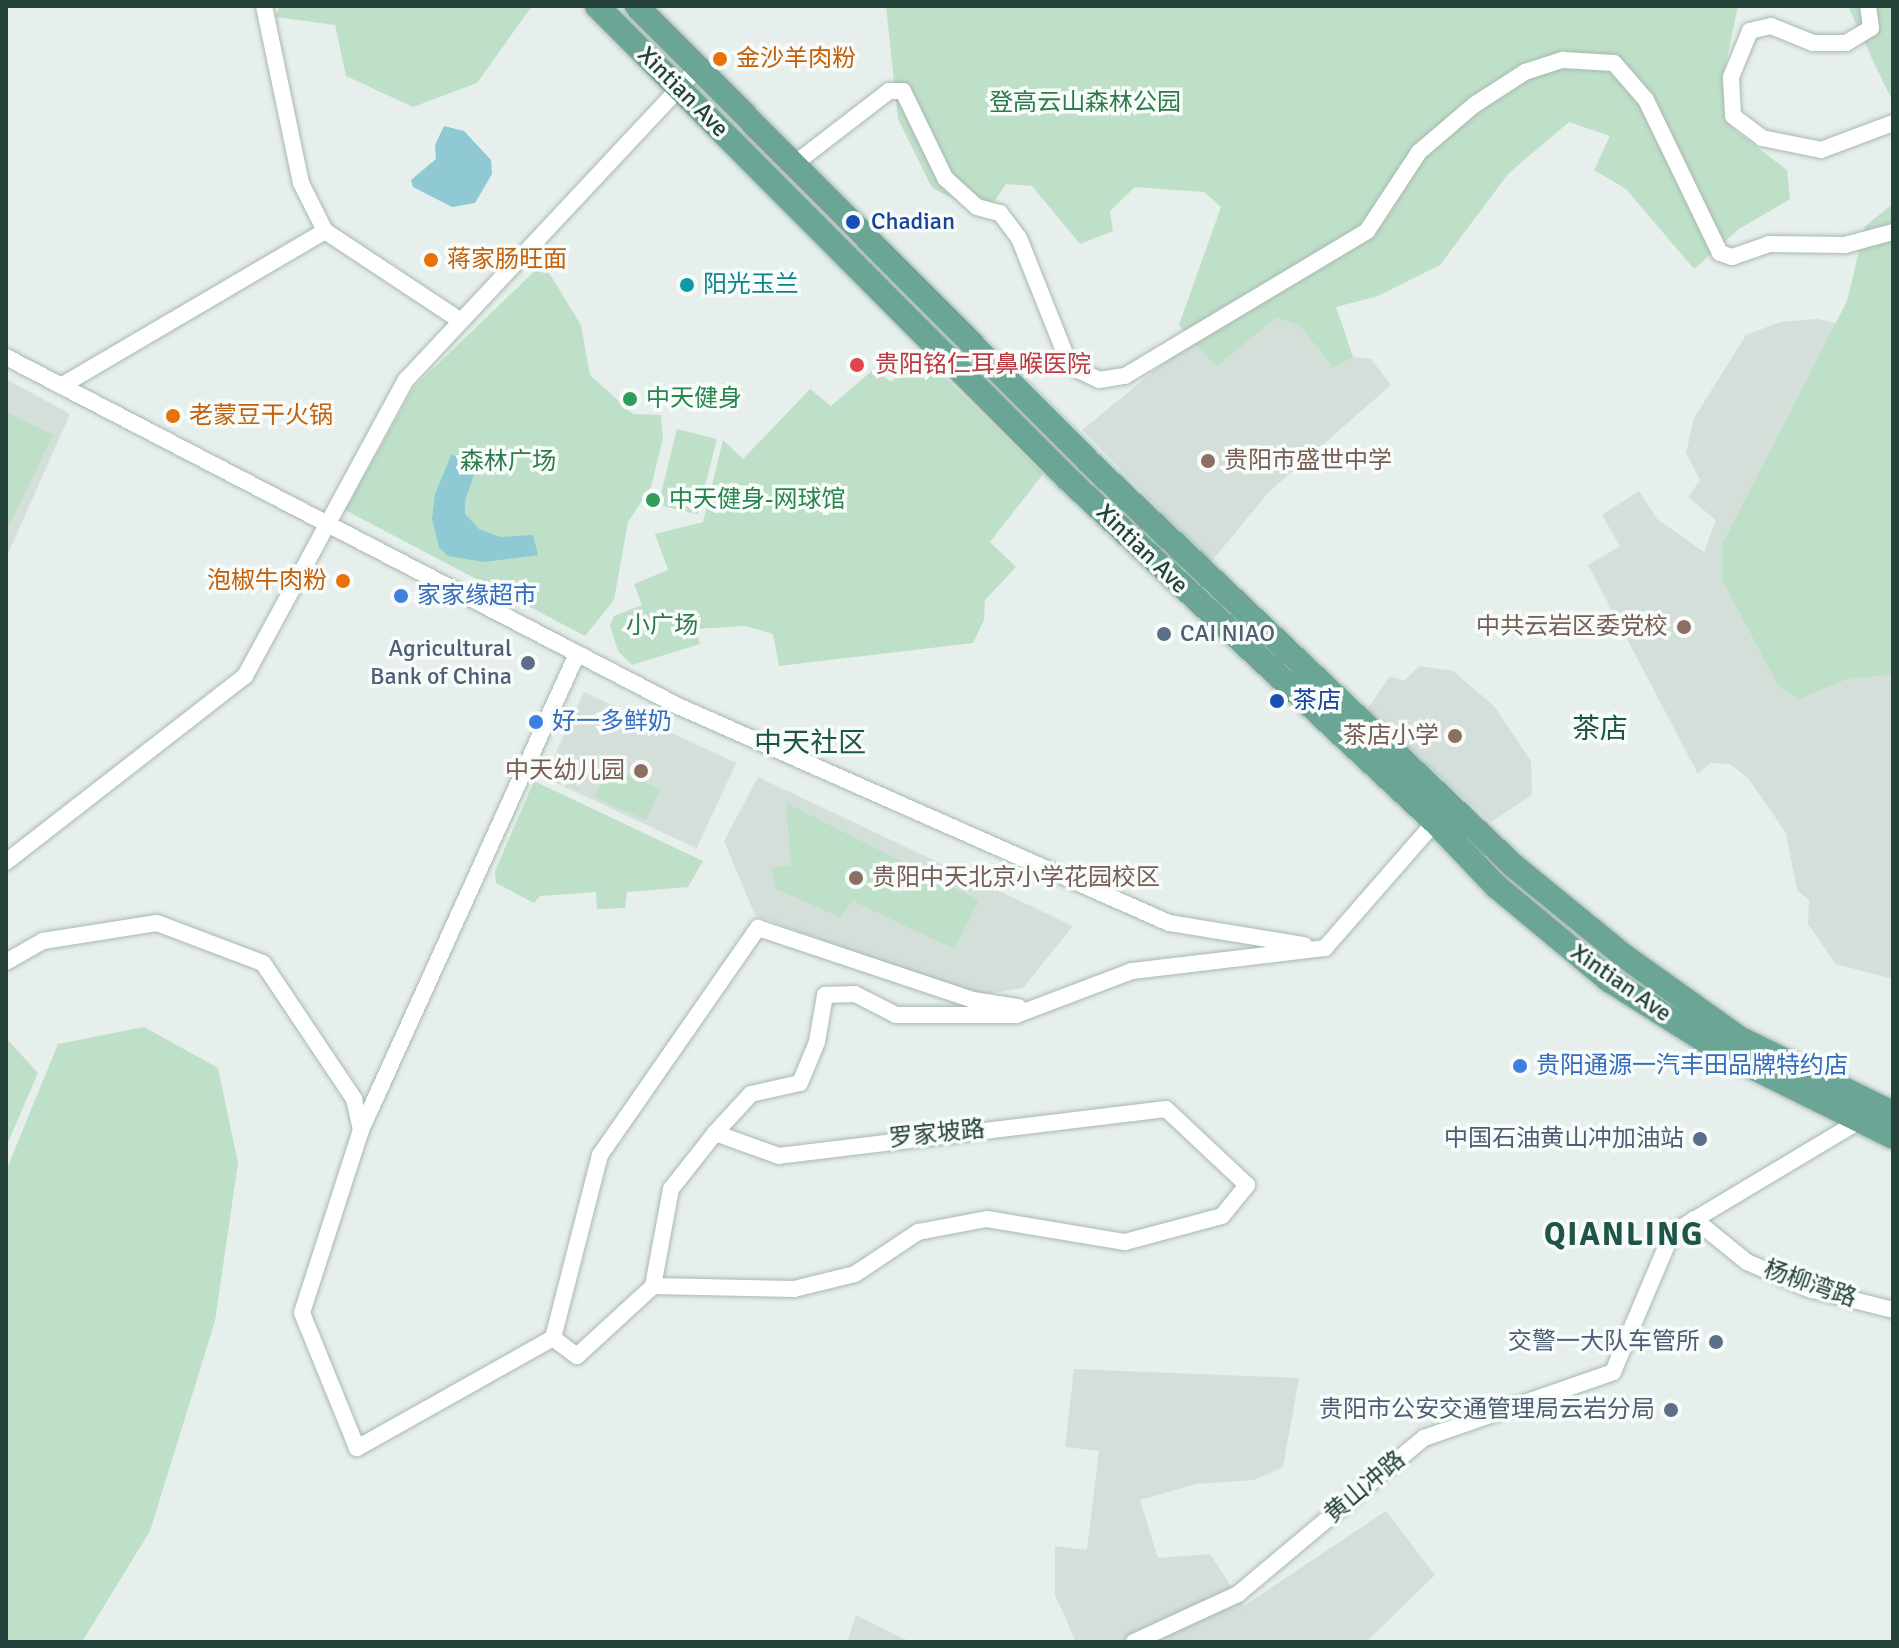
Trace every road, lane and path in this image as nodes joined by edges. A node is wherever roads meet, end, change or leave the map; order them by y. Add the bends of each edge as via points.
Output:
1 (264, 6) edge
2 (597, 6) edge
3 (637, 6) edge
4 (1868, 6) edge
5 (697, 69) junction
6 (679, 89) junction
7 (1893, 123) edge
8 (793, 165) junction
9 (325, 231) junction
10 (1893, 232) edge
11 (461, 321) junction
12 (6, 346) edge
13 (10, 360) edge
14 (61, 386) junction
15 (328, 524) junction
16 (577, 654) junction
17 (1435, 822) junction
18 (6, 862) edge
19 (1325, 948) junction
20 (6, 962) edge
21 (1031, 1010) junction
22 (1859, 1112) junction
23 (1893, 1113) edge
24 (361, 1130) junction
25 (715, 1133) junction
26 (1893, 1137) edge
27 (1694, 1219) junction
28 (653, 1286) junction
29 (1893, 1310) edge
30 (553, 1338) junction
31 (1134, 1642) edge

1 - 9 street via 301,183
2 - 6 main road, Xintian Ave
3 - 5 main road, Xintian Ave
4 - 7 street via 1871,28 1846,43 1813,43 1771,26 1750,31 1731,77 1733,116 1762,138 1821,150
5 - 6 street
5 - 8 main road, Xintian Ave
6 - 11 street
6 - 17 main road, Xintian Ave via 1069,480
8 - 10 street via 889,91 903,91 945,178 977,207 1000,213 1019,238 1066,356 1078,370 1099,380 1125,376 1367,231 1430,142 1525,72 1563,60 1614,63 1646,100 1720,253 1732,257 1769,244 1845,245
8 - 22 main road, Xintian Ave via 1090,463 1515,867 1624,956 1739,1038
9 - 11 street
9 - 14 street
11 - 15 street via 406,380
12 - 13 street
13 - 14 street
14 - 15 street
15 - 16 street
15 - 18 street via 245,676
16 - 19 street via 678,706 1169,923
16 - 24 street
17 - 19 street
17 - 22 main road, Xintian Ave via 1497,887 1609,980 1726,1054
19 - 21 street via 1132,971
20 - 24 street via 43,941 157,923 263,963 354,1099
21 - 25 street via 1016,1015 896,1015 855,994 825,995 817,1042 800,1083 751,1094
21 - 30 street via 973,1000 758,928 600,1155
22 - 23 main road, Xintian Ave
22 - 26 main road, Xintian Ave
22 - 27 street, 黄山冲路
24 - 30 street via 302,1313 357,1448
25 - 28 street via 671,1189
25 - 28 street, 罗家坡路 via 779,1156 1166,1109 1247,1185 1222,1216 1125,1242 987,1219 918,1232 855,1274 794,1289
27 - 29 street, 杨柳湾路 via 1747,1262 1809,1289
27 - 31 street, 黄山冲路 via 1672,1233 1613,1372 1424,1438 1238,1594
28 - 30 street via 577,1356

